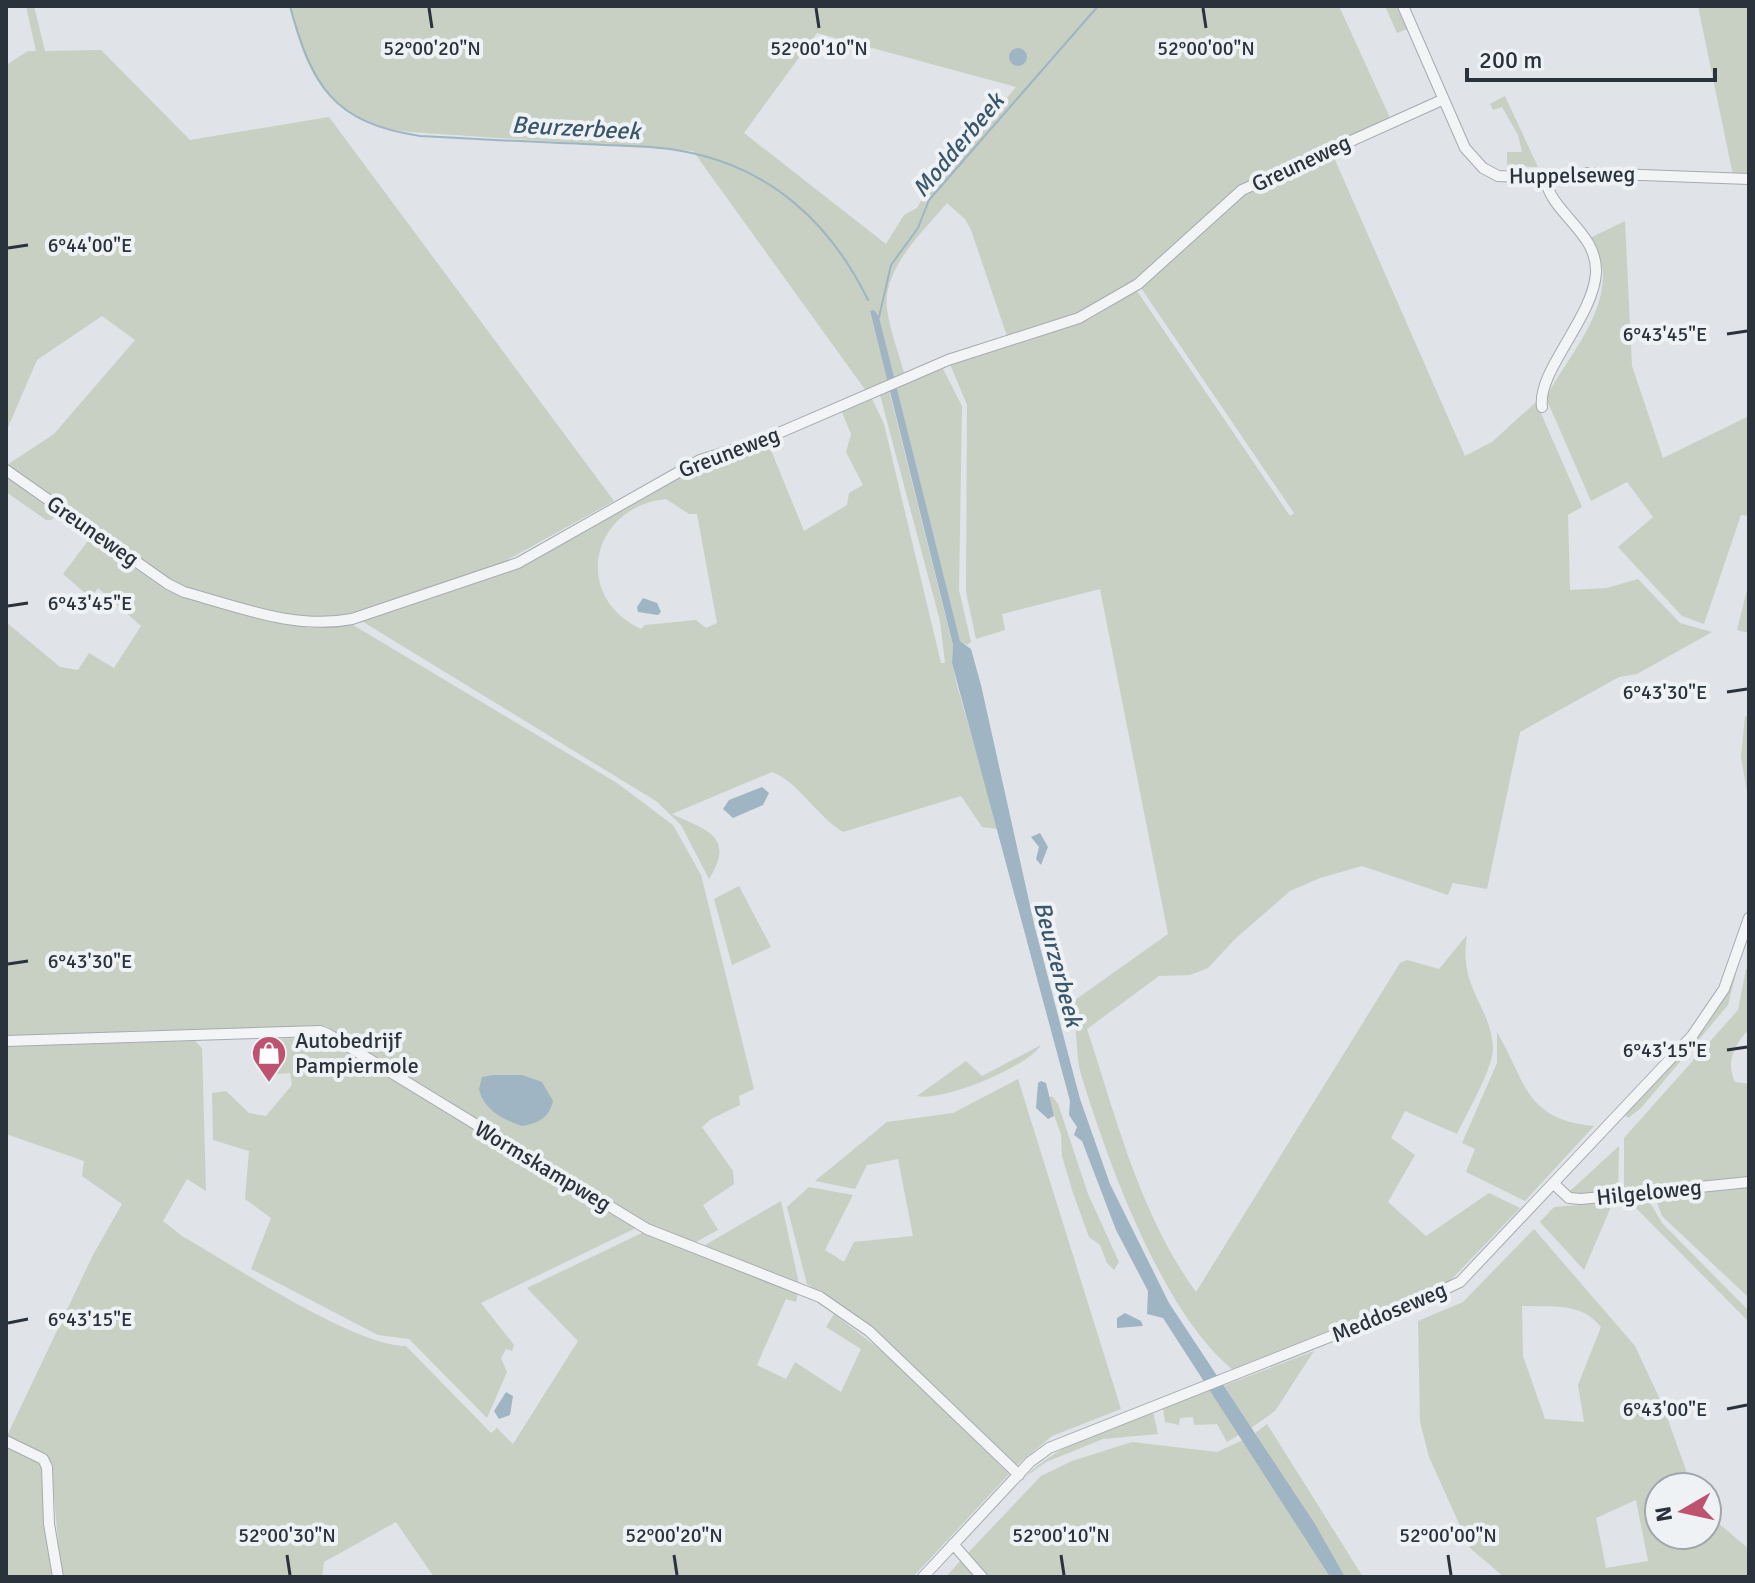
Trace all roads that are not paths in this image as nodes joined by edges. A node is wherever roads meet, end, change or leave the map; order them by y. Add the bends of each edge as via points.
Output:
1 (1403, 6) edge
2 (1442, 100) junction
3 (1545, 178) junction
4 (1749, 179) edge
5 (1542, 407) dead end
6 (6, 470) edge
7 (1749, 918) edge
8 (6, 1041) edge
9 (1749, 1182) edge
10 (1554, 1184) junction
11 (6, 1441) edge
12 (1019, 1475) junction
13 (953, 1544) junction
14 (58, 1577) edge
15 (923, 1577) edge
16 (982, 1577) edge

1 - 2 street, Huppelseweg
2 - 3 street, Huppelseweg via 1465,148 1483,168 1498,176
2 - 6 street, Greuneweg via 1242,190 1151,273 1079,318 948,360 758,442 682,468 494,573 352,619 324,624 273,616 168,584
3 - 4 street, Huppelseweg via 1588,173
3 - 5 street via 1585,237 1596,271 1581,317 1544,385
7 - 10 street, Meddoseweg via 1724,989 1706,1019
8 - 12 street, Wormskampweg via 328,1034 647,1229 820,1297 869,1331
9 - 10 street, Hilgeloweg via 1581,1199 1569,1198
10 - 12 street, Meddoseweg via 1452,1287 1071,1437 1049,1448
11 - 14 street via 43,1459 47,1467
12 - 13 street, Meddoseweg
13 - 15 street, Meddoseweg
13 - 16 street

